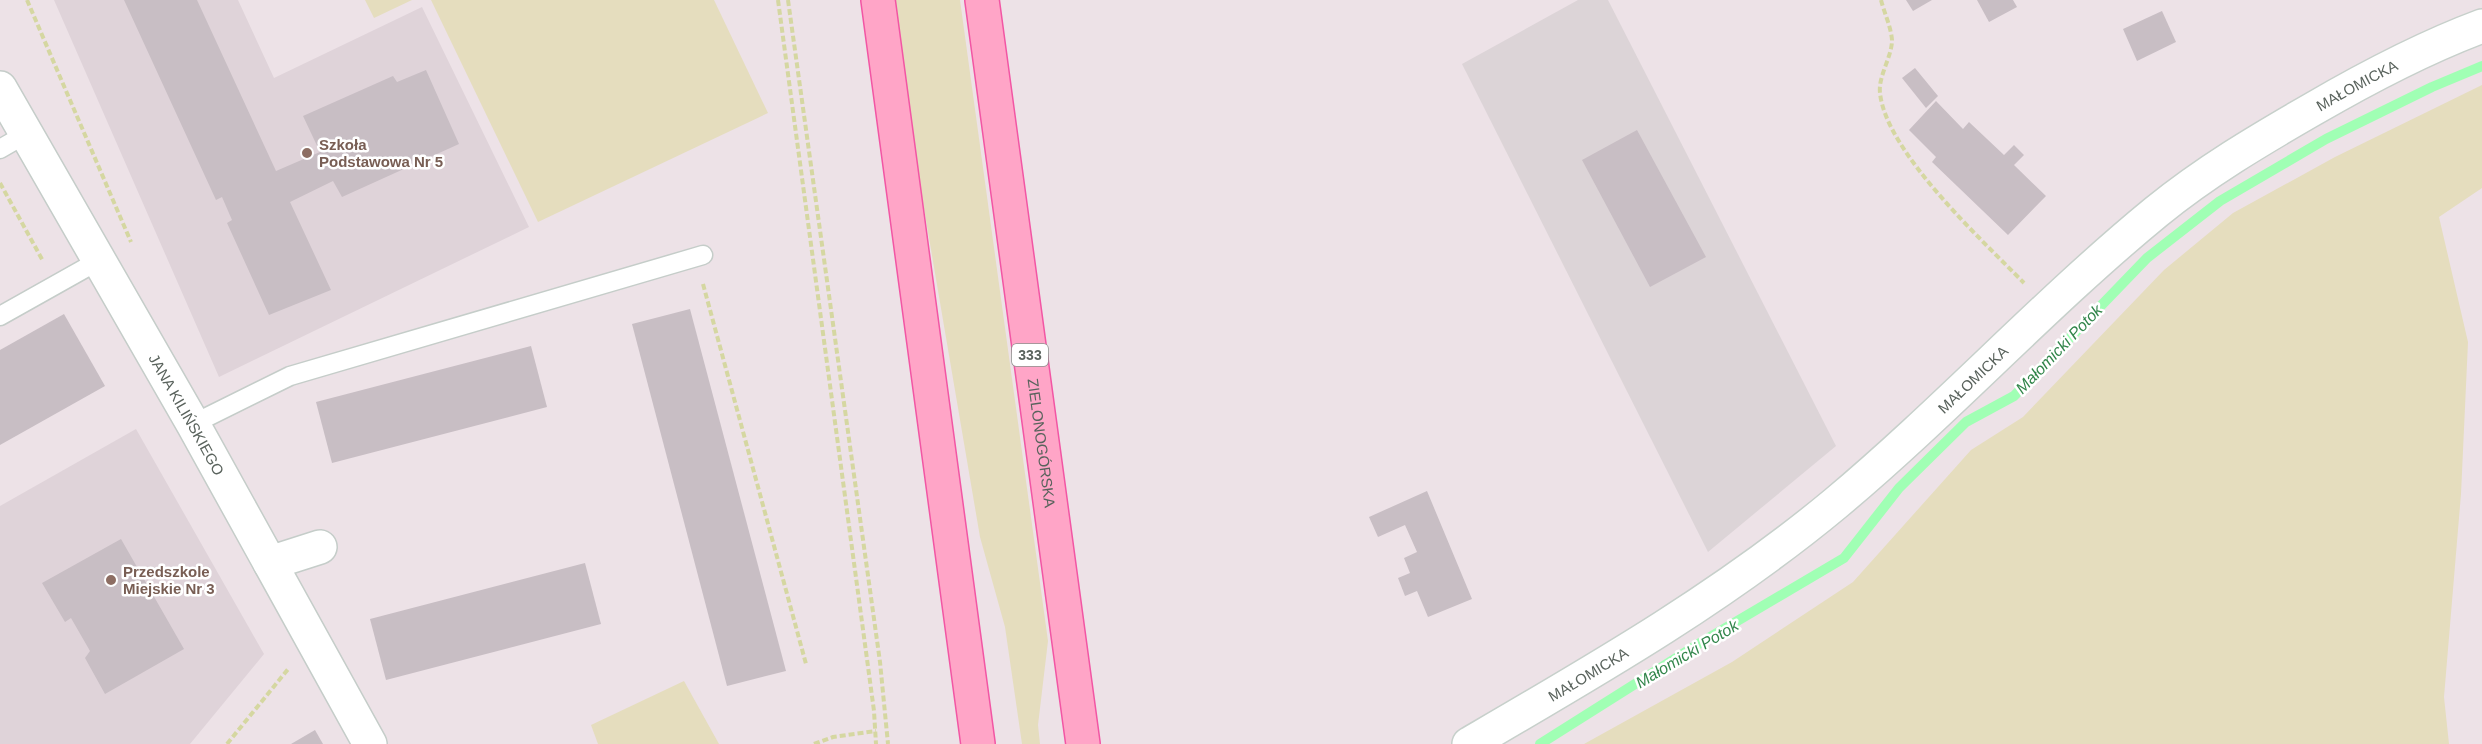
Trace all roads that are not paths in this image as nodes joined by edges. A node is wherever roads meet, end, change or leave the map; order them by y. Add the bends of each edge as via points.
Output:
1 (878, 0) edge
2 (982, 0) edge
3 (2482, 26) edge
4 (0, 88) edge
5 (13, 141) edge
6 (699, 256) road end
7 (98, 261) junction
8 (0, 316) edge
9 (193, 424) junction
10 (320, 547) dead end
11 (270, 563) junction
12 (370, 744) edge
13 (978, 744) edge
14 (1083, 744) edge
15 (1469, 744) edge

1 - 13 main road
2 - 14 main road, ZIELONOGÓRSKA / 333
3 - 15 street, MAŁOMICKA via 2356,84 2220,166 2153,215 1844,496 1755,566 1623,654
4 - 5 street, JANA KILIŃSKIEGO
5 - 7 street, JANA KILIŃSKIEGO
6 - 9 lane via 290,376
7 - 8 lane
7 - 9 street, JANA KILIŃSKIEGO
9 - 11 street, JANA KILIŃSKIEGO
10 - 11 street
11 - 12 street, JANA KILIŃSKIEGO

